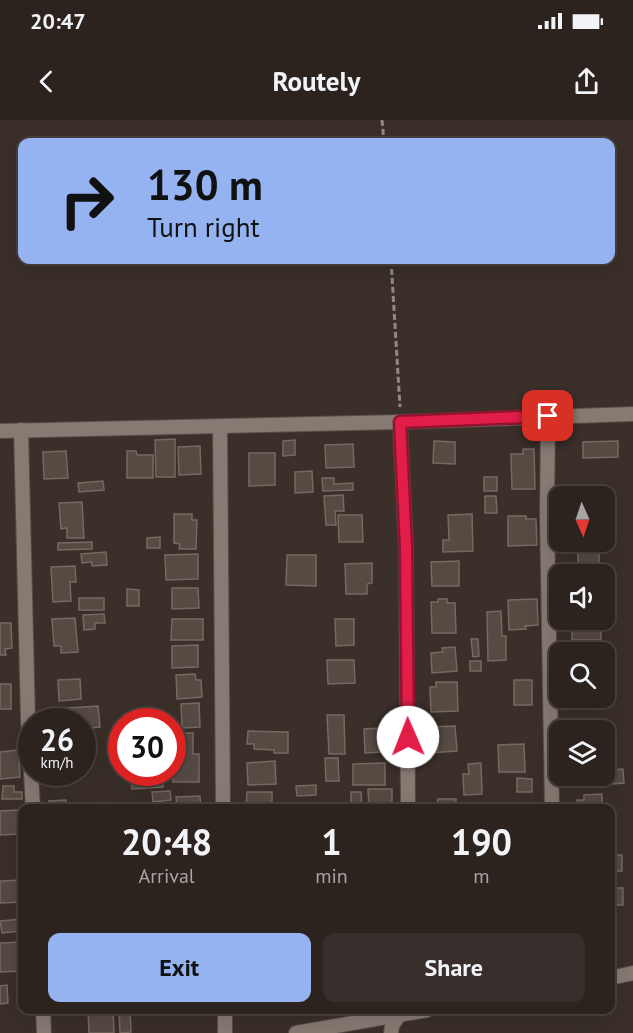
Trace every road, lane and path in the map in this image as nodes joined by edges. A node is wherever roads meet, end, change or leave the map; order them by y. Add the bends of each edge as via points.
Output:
1 (382, 120) edge
2 (384, 138) edge
3 (391, 264) edge
4 (633, 414) edge
5 (548, 416) junction
6 (400, 422) junction
7 (220, 427) junction
8 (21, 430) junction
9 (0, 431) edge
10 (33, 804) edge
11 (223, 804) edge
12 (408, 804) edge
13 (552, 804) edge
14 (633, 973) edge
15 (615, 977) edge
16 (43, 1014) edge
17 (225, 1014) edge
18 (391, 1014) edge
19 (400, 1014) edge
20 (44, 1033) edge
21 (225, 1033) edge
22 (296, 1033) edge
23 (391, 1033) edge

1 - 2 path
3 - 6 path
4 - 5 street
5 - 6 street
5 - 13 street
6 - 7 street
6 - 12 street via 406,547
7 - 8 street
7 - 11 street
8 - 9 street
8 - 10 street
14 - 15 street
16 - 20 street
17 - 21 street
18 - 22 street
19 - 23 street

